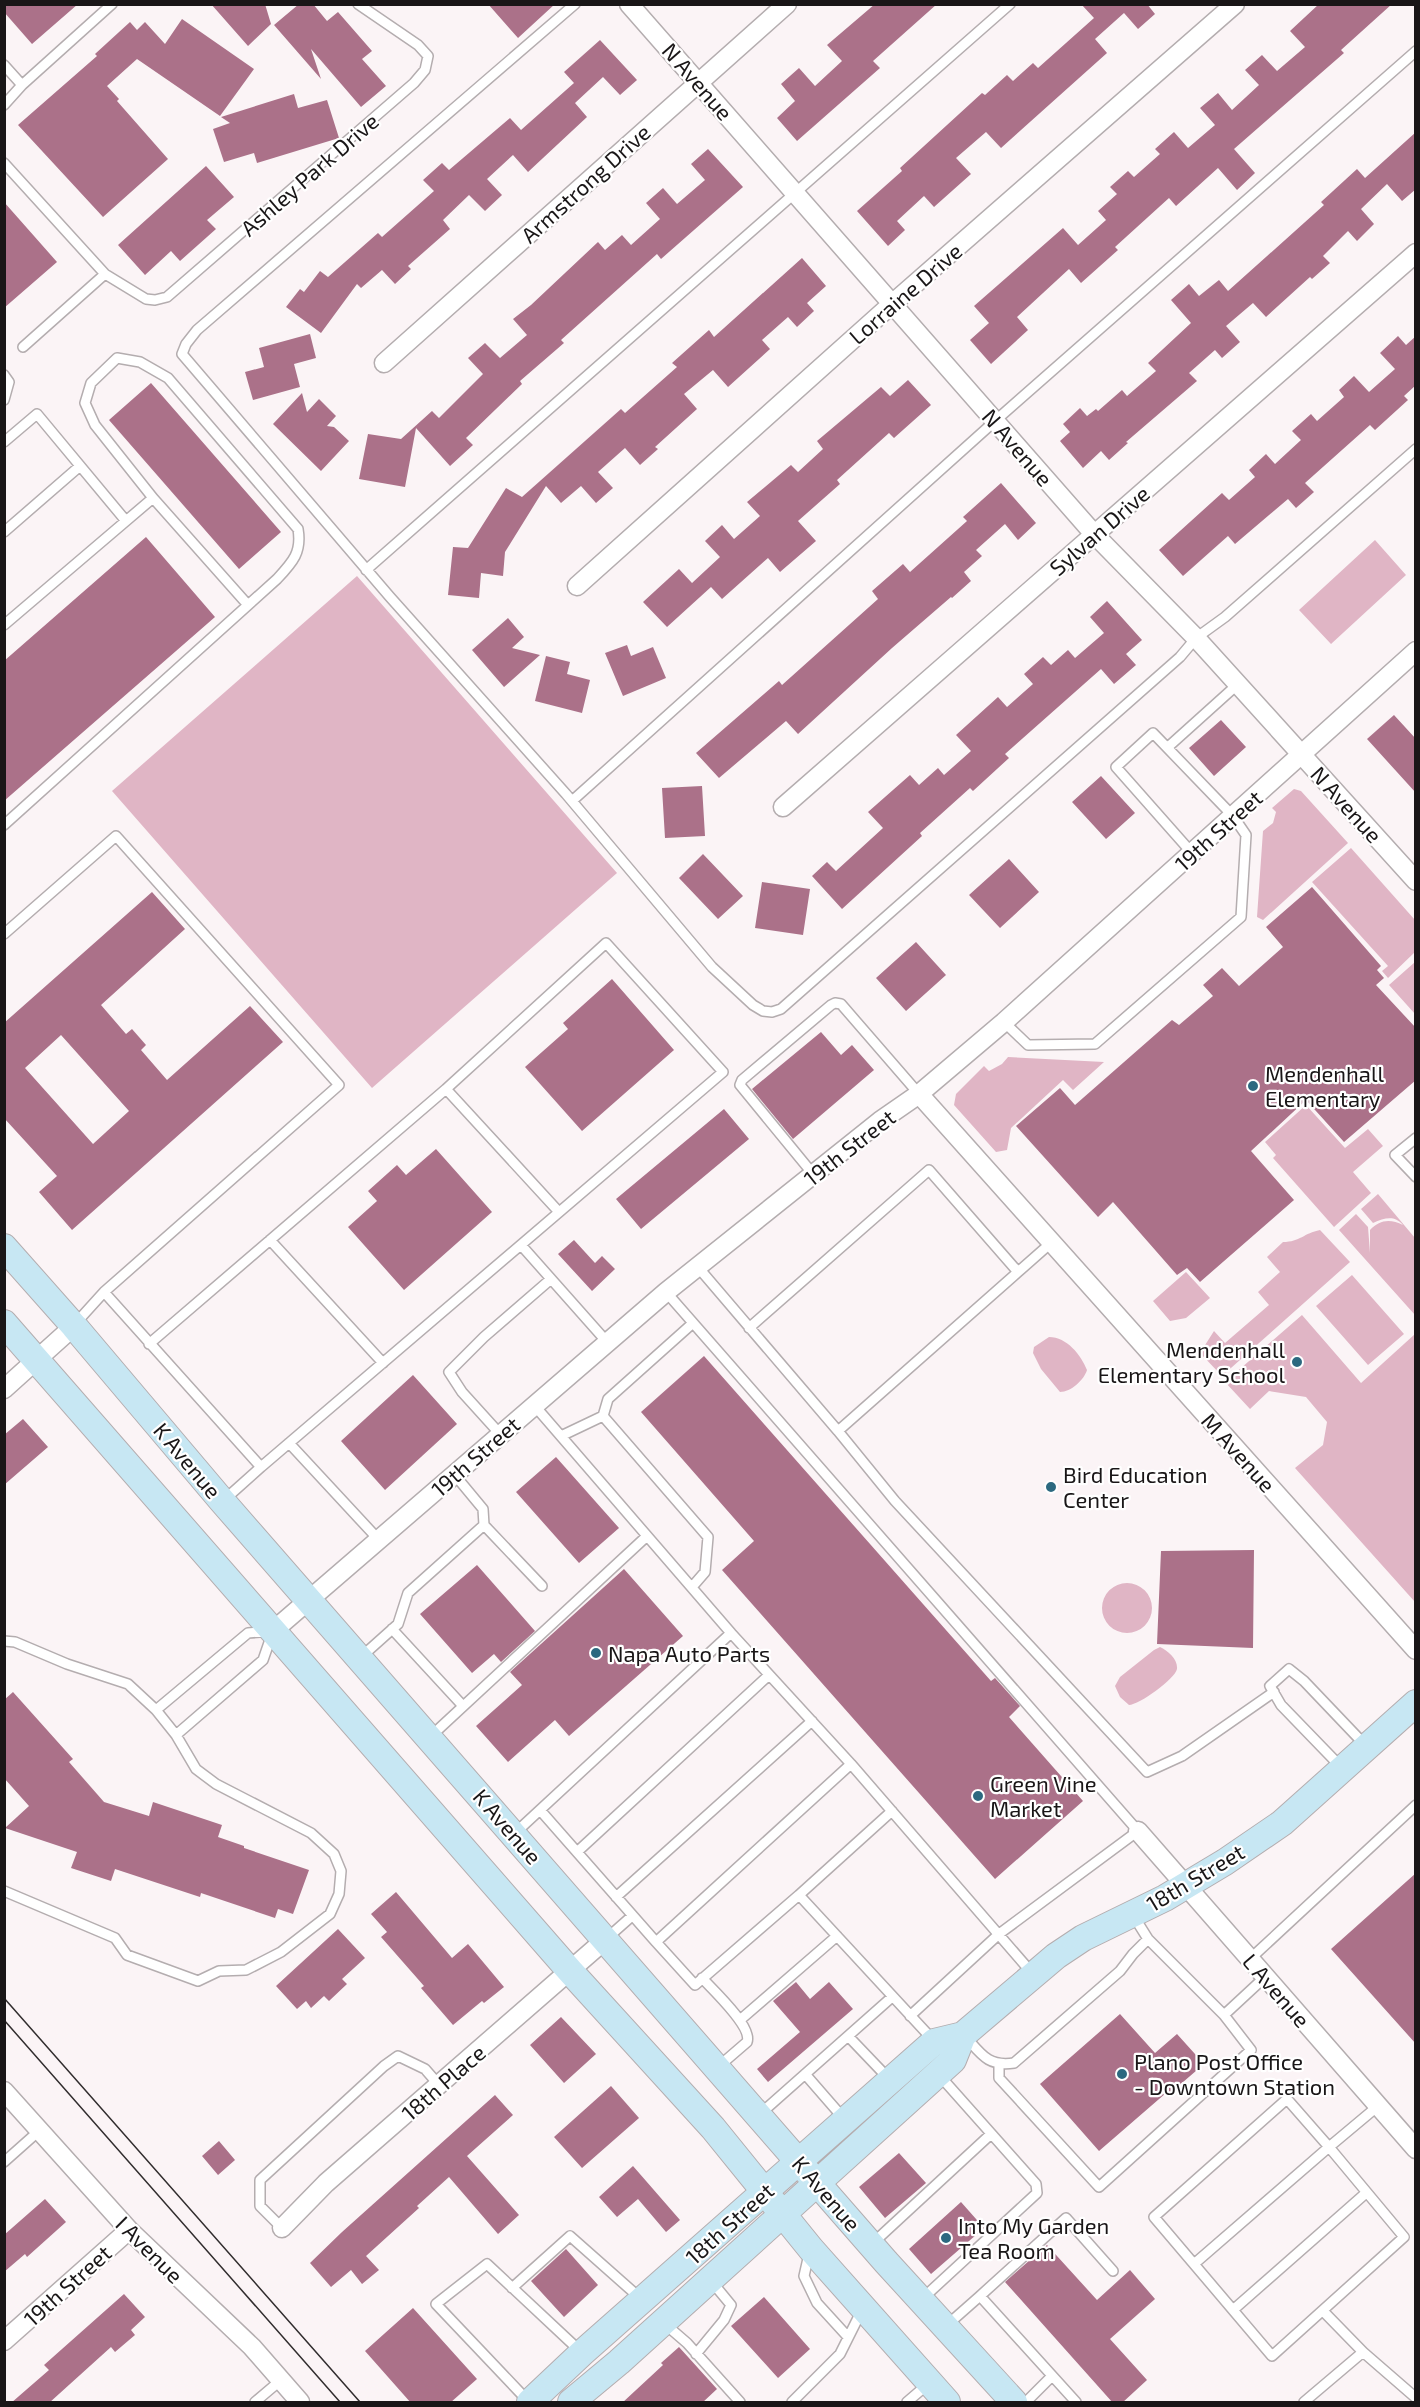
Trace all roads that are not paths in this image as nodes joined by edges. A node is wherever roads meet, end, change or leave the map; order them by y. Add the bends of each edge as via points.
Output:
1 (112, 4) edge
2 (358, 4) edge
3 (575, 4) edge
4 (629, 4) edge
5 (787, 4) edge
6 (1010, 4) edge
7 (1235, 4) edge
8 (1416, 51) edge
9 (4, 65) edge
10 (698, 81) junction
11 (22, 85) junction
12 (4, 105) edge
13 (4, 163) edge
14 (796, 194) junction
15 (1416, 253) edge
16 (105, 274) junction
17 (892, 304) junction
18 (22, 347) dead end
19 (384, 363) dead end
20 (4, 375) edge
21 (4, 400) edge
22 (995, 421) junction
23 (4, 442) edge
24 (1416, 449) edge
25 (80, 466) junction
26 (153, 498) junction
27 (126, 521) junction
28 (4, 532) edge
29 (1094, 534) junction
30 (366, 570) junction
31 (577, 586) dead end
32 (248, 605) junction
33 (4, 625) edge
34 (1196, 638) junction
35 (1413, 659) edge
36 (1238, 684) junction
37 (1168, 747) junction
38 (1302, 754) junction
39 (572, 801) junction
40 (783, 807) dead end
41 (1233, 816) junction
42 (4, 825) edge
43 (1192, 852) junction
44 (1416, 881) edge
45 (4, 934) edge
46 (1004, 1022) junction
47 (446, 1089) junction
48 (919, 1094) junction
49 (1416, 1138) edge
50 (813, 1174) junction
51 (1416, 1177) edge
52 (559, 1212) junction
53 (270, 1240) junction
54 (1052, 1242) junction
55 (521, 1245) junction
56 (4, 1247) edge
57 (697, 1266) junction
58 (1018, 1272) junction
59 (551, 1279) junction
60 (104, 1292) junction
61 (666, 1292) junction
62 (4, 1323) edge
63 (693, 1323) junction
64 (74, 1326) junction
65 (749, 1328) junction
66 (607, 1342) junction
67 (149, 1344) junction
68 (37, 1360) junction
69 (384, 1363) junction
70 (4, 1389) edge
71 (534, 1405) junction
72 (603, 1416) junction
73 (838, 1431) junction
74 (500, 1434) junction
75 (561, 1436) junction
76 (289, 1443) junction
77 (261, 1467) junction
78 (454, 1473) junction
79 (222, 1501) junction
80 (483, 1525) junction
81 (647, 1536) junction
82 (378, 1539) junction
83 (542, 1586) dead end
84 (692, 1587) junction
85 (308, 1599) junction
86 (393, 1629) junction
87 (273, 1631) junction
88 (731, 1633) junction
89 (4, 1641) edge
90 (1416, 1650) edge
91 (360, 1658) junction
92 (769, 1675) junction
93 (1274, 1692) junction
94 (1416, 1703) edge
95 (464, 1706) junction
96 (156, 1710) junction
97 (812, 1721) junction
98 (176, 1735) junction
99 (430, 1737) junction
100 (1366, 1747) junction
101 (851, 1764) junction
102 (1342, 1769) junction
103 (1416, 1805) edge
104 (540, 1810) junction
105 (892, 1811) junction
106 (1138, 1831) junction
107 (514, 1834) junction
108 (577, 1852) junction
109 (1186, 1886) junction
110 (4, 1891) edge
111 (799, 1895) junction
112 (616, 1897) junction
113 (1132, 1913) junction
114 (632, 1916) junction
115 (999, 1934) junction
116 (837, 1936) junction
117 (606, 1939) junction
118 (1148, 1939) junction
119 (656, 1942) junction
120 (1250, 1959) junction
121 (570, 1971) junction
122 (1034, 1974) junction
123 (1265, 1977) junction
124 (702, 1978) junction
125 (892, 1997) junction
126 (1224, 2015) junction
127 (910, 2016) junction
128 (740, 2020) junction
129 (963, 2034) junction
130 (848, 2036) junction
131 (934, 2042) junction
132 (999, 2065) junction
133 (718, 2067) junction
134 (805, 2074) junction
135 (938, 2074) junction
136 (891, 2081) junction
137 (440, 2085) junction
138 (4, 2091) edge
139 (1378, 2106) junction
140 (759, 2115) junction
141 (845, 2121) junction
142 (40, 2130) junction
143 (991, 2134) junction
144 (1329, 2147) junction
145 (1416, 2149) edge
146 (799, 2161) junction
147 (4, 2162) edge
148 (818, 2183) junction
149 (764, 2191) junction
150 (1366, 2193) junction
151 (783, 2215) junction
152 (282, 2228) joint
153 (129, 2230) junction
154 (871, 2244) junction
155 (811, 2249) junction
156 (1194, 2264) junction
157 (1113, 2271) dead end
158 (710, 2280) junction
159 (512, 2288) junction
160 (980, 2296) junction
161 (643, 2300) junction
162 (920, 2300) junction
163 (863, 2308) junction
164 (1233, 2310) junction
165 (1323, 2311) junction
166 (663, 2323) junction
167 (945, 2328) junction
168 (848, 2337) junction
169 (4, 2341) edge
170 (1363, 2352) junction
171 (582, 2353) junction
172 (696, 2354) junction
173 (1052, 2376) junction
174 (281, 2380) junction
175 (929, 2383) junction
176 (1416, 2398) edge
177 (530, 2402) edge
178 (255, 2403) edge
179 (300, 2403) edge
180 (571, 2403) edge
181 (740, 2403) edge
182 (792, 2403) edge
183 (907, 2403) edge
184 (947, 2403) edge
185 (1014, 2403) edge
186 (1026, 2403) edge
187 (1076, 2403) edge
188 (1304, 2403) edge

1 - 11 lane
2 - 16 lane, Ashley Park Drive via 428,56 425,70 414,83 167,297 146,299
3 - 30 lane via 197,330 182,354
4 - 10 street, N Avenue
5 - 10 street, Armstrong Drive
6 - 14 lane
7 - 17 street, Lorraine Drive
8 - 22 lane
9 - 11 lane
10 - 14 street, N Avenue
10 - 19 street, Armstrong Drive
11 - 12 lane
13 - 16 lane, Ashley Park Drive
14 - 17 street, N Avenue
14 - 30 lane
15 - 29 street, Sylvan Drive
16 - 18 lane
17 - 22 street, N Avenue
17 - 31 street, Lorraine Drive
20 - 21 lane via 9,382
22 - 29 street, N Avenue
22 - 39 lane
23 - 25 lane via 37,414
24 - 34 lane
25 - 27 lane
25 - 28 lane
26 - 27 lane
26 - 32 lane
26 - 32 lane via 95,424 85,403 91,383 117,358 140,362 168,378 298,529 301,544 291,565
27 - 33 lane
29 - 34 street, N Avenue
29 - 40 street, Sylvan Drive
30 - 39 lane
32 - 42 lane
34 - 36 street, N Avenue
34 - 39 lane via 1180,657 899,906 781,1009 772,1012 753,1005 712,967
35 - 38 street, 19th Street
36 - 37 lane
36 - 38 street, N Avenue
37 - 41 lane
37 - 43 lane via 1153,733 1116,767
38 - 41 street, 19th Street
38 - 44 street, N Avenue
41 - 43 street, 19th Street
41 - 46 lane via 1246,835 1241,917 1095,1044 1028,1045
43 - 46 street, 19th Street
45 - 60 lane via 116,836 339,1085
46 - 48 street, 19th Street
47 - 52 lane
47 - 52 lane via 606,943 723,1072
47 - 53 lane
48 - 50 street, 19th Street
48 - 50 lane via 841,1004 831,1005 742,1080 741,1085
48 - 54 street, M Avenue
49 - 51 lane via 1395,1155
50 - 57 street, 19th Street
52 - 55 lane
53 - 67 lane
53 - 69 lane
54 - 58 lane
54 - 90 street, M Avenue
55 - 59 lane
55 - 69 lane
56 - 64 main road, K Avenue
57 - 61 street, 19th Street
57 - 65 lane
58 - 65 lane via 929,1170
58 - 73 lane
59 - 66 lane
59 - 74 lane via 484,1336 449,1372
60 - 64 lane
60 - 67 lane
61 - 63 lane
61 - 66 street, 19th Street
62 - 68 main road, K Avenue
63 - 72 lane via 608,1399
63 - 106 lane
64 - 68 street
64 - 79 main road, K Avenue
65 - 73 lane
66 - 71 street, 19th Street
67 - 77 lane
68 - 70 street
68 - 87 main road, K Avenue
69 - 76 lane
71 - 74 street, 19th Street
71 - 75 lane
72 - 75 lane
72 - 84 lane via 708,1537 705,1572
73 - 93 lane via 895,1501 1147,1772 1182,1756
74 - 78 street, 19th Street
75 - 81 lane
76 - 77 lane
76 - 82 lane
77 - 79 lane
78 - 80 lane via 483,1509
78 - 82 street, 19th Street
79 - 85 main road, K Avenue
80 - 83 lane
80 - 86 lane via 408,1593
81 - 84 lane
81 - 95 lane
82 - 85 street, 19th Street
84 - 88 lane
85 - 87 street, 19th Street
85 - 91 main road, K Avenue
86 - 91 lane
86 - 95 lane
87 - 96 lane via 248,1633
87 - 98 lane via 263,1660
87 - 121 main road, K Avenue
88 - 92 lane
88 - 104 lane
89 - 96 lane via 128,1684
91 - 99 main road, K Avenue
92 - 97 lane
92 - 108 lane
93 - 100 lane via 1270,1686 1289,1669
93 - 102 lane via 1281,1705
94 - 100 main road, 18th Street
95 - 99 lane
96 - 98 lane
97 - 101 lane
97 - 112 lane
98 - 110 lane via 196,1768 216,1784 311,1833 334,1854 341,1871 339,1894 330,1914 281,1952 246,1970 219,1971 198,1981 126,1954 115,1938
99 - 107 main road, K Avenue
100 - 102 main road, 18th Street
101 - 105 lane
101 - 119 lane
102 - 109 main road, 18th Street via 1282,1823
103 - 120 lane
104 - 107 lane
104 - 108 lane
105 - 111 lane
105 - 115 lane
106 - 109 street, L Avenue
106 - 115 lane
107 - 117 main road, K Avenue
108 - 112 lane
109 - 113 main road, 18th Street
109 - 120 street, L Avenue
111 - 116 lane
111 - 124 lane
112 - 114 lane
113 - 118 lane
113 - 122 main road, 18th Street via 1083,1938
114 - 117 lane
114 - 119 lane
115 - 122 lane
115 - 127 lane
116 - 125 lane
116 - 128 lane
117 - 121 street, 18th Place
117 - 133 main road, K Avenue
118 - 126 lane
118 - 132 lane via 1120,1971 1014,2063
119 - 124 lane via 695,1984
120 - 123 street, L Avenue
121 - 137 street, 18th Place
121 - 149 main road, K Avenue via 713,2128
122 - 129 main road, 18th Street
123 - 126 lane
123 - 139 street, L Avenue
124 - 128 lane
125 - 127 lane
125 - 130 lane
126 - 132 lane via 1251,2050 1099,2187 999,2078
127 - 131 lane
128 - 133 lane via 748,2033 747,2042
129 - 131 main road, 18th Street
129 - 132 lane via 986,2059
129 - 135 main road, 18th Street via 953,2060
130 - 134 lane
130 - 136 lane
131 - 136 main road, 18th Street
133 - 140 main road, K Avenue
134 - 140 lane
134 - 141 lane
135 - 143 lane
135 - 148 main road, 18th Street
136 - 141 main road, 18th Street
137 - 152 street, 18th Place via 326,2183
137 - 152 lane via 425,2069 398,2056 384,2066 260,2180 260,2206
138 - 142 street, I Avenue
139 - 144 lane
139 - 145 street, L Avenue
140 - 146 main road, K Avenue
141 - 146 main road, 18th Street
142 - 147 lane
142 - 153 street, I Avenue
143 - 154 lane
143 - 162 lane via 1036,2184 1037,2193
144 - 150 lane
144 - 156 lane
144 - 156 lane via 1287,2099 1154,2217
146 - 148 main road, K Avenue
146 - 149 main road, 18th Street
148 - 151 main road, 18th Street
148 - 154 main road, K Avenue
149 - 151 main road, K Avenue
149 - 161 main road, 18th Street
150 - 164 lane
150 - 165 lane via 1404,2237
151 - 155 main road, K Avenue
151 - 158 main road, 18th Street
153 - 169 street, 19th Street
153 - 174 street, I Avenue via 252,2347
154 - 162 main road, K Avenue
155 - 163 main road, K Avenue
155 - 168 lane via 804,2276 817,2302
156 - 164 lane
157 - 160 lane via 1066,2218
158 - 166 main road, 18th Street
158 - 172 lane via 731,2305
159 - 161 lane via 570,2236
159 - 171 lane
159 - 177 lane via 487,2265 436,2304
160 - 167 lane
160 - 173 lane
161 - 171 main road, 18th Street
162 - 167 main road, K Avenue
163 - 168 lane
163 - 175 main road, K Avenue
164 - 165 lane via 1272,2356
165 - 170 lane
166 - 172 lane
166 - 180 main road, 18th Street
167 - 185 main road, K Avenue
168 - 182 lane via 840,2354
170 - 176 lane
170 - 188 lane
171 - 177 main road, 18th Street
172 - 181 lane
173 - 186 lane
173 - 187 lane
174 - 178 lane
174 - 179 street, I Avenue
175 - 183 lane
175 - 184 main road, K Avenue

